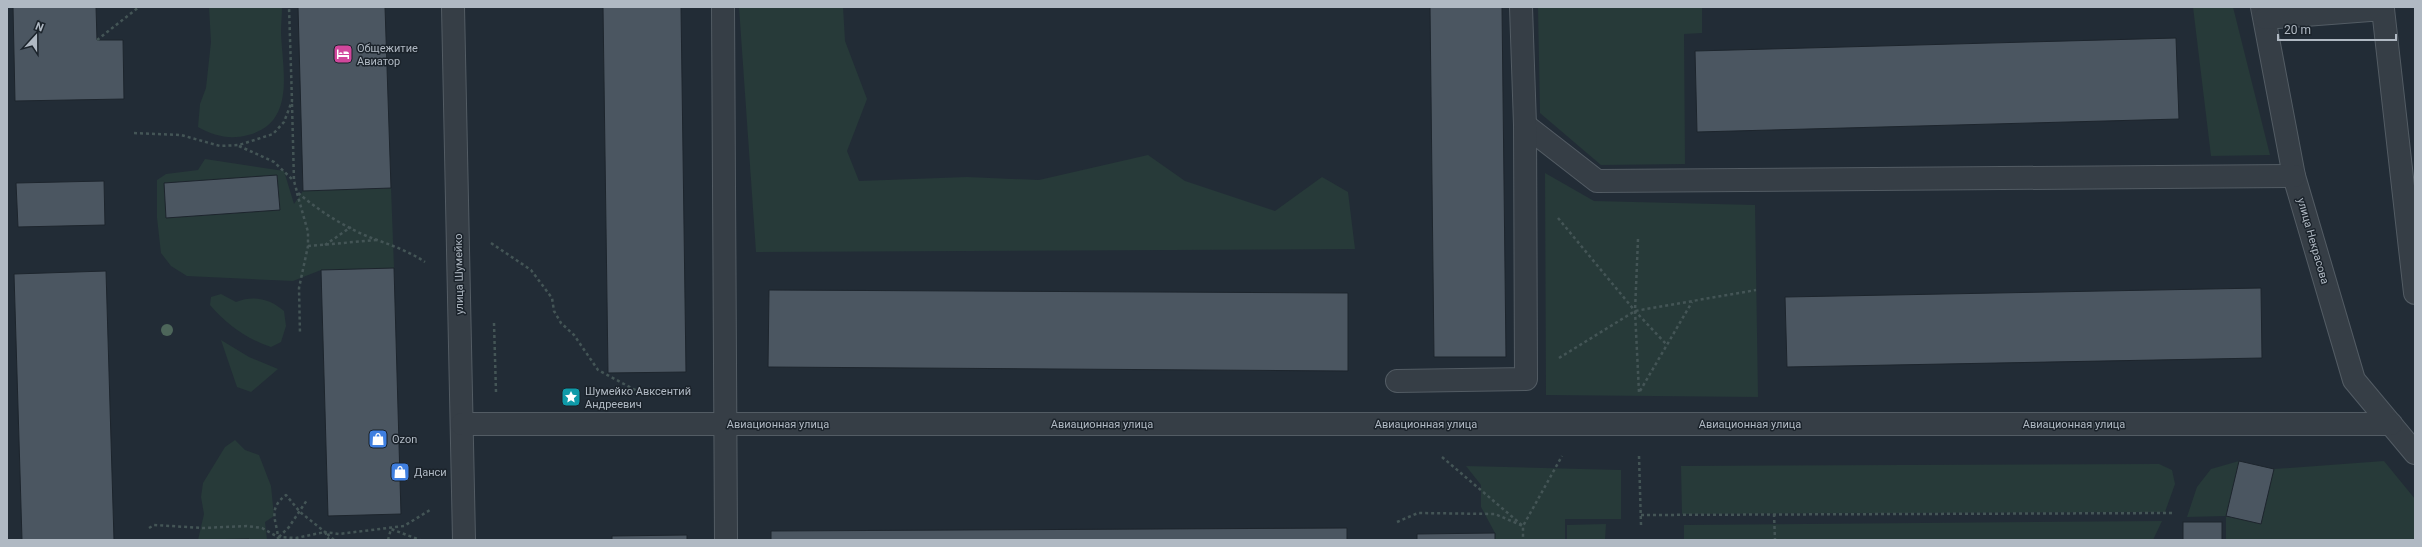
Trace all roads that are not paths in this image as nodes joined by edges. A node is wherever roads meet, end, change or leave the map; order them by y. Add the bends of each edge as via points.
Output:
1 (453, 7) edge
2 (724, 7) edge
3 (1521, 7) edge
4 (2264, 13) edge
5 (1525, 125) junction
6 (2294, 176) junction
7 (2415, 293) edge
8 (1397, 381) dead end
9 (462, 424) junction
10 (726, 424) junction
11 (2391, 424) junction
12 (2415, 452) edge
13 (464, 540) edge
14 (726, 540) edge

1 - 9 street, улица Шумейко
2 - 10 street
3 - 5 street
4 - 6 street, улица Некрасова
4 - 7 street via 2383,9
5 - 6 street via 1597,181
5 - 8 street via 1526,379
6 - 11 street, улица Некрасова via 2354,380
9 - 10 street, Авиационная улица
9 - 13 street, улица Шумейко
10 - 11 street, Авиационная улица
10 - 14 street
11 - 12 street, улица Некрасова

